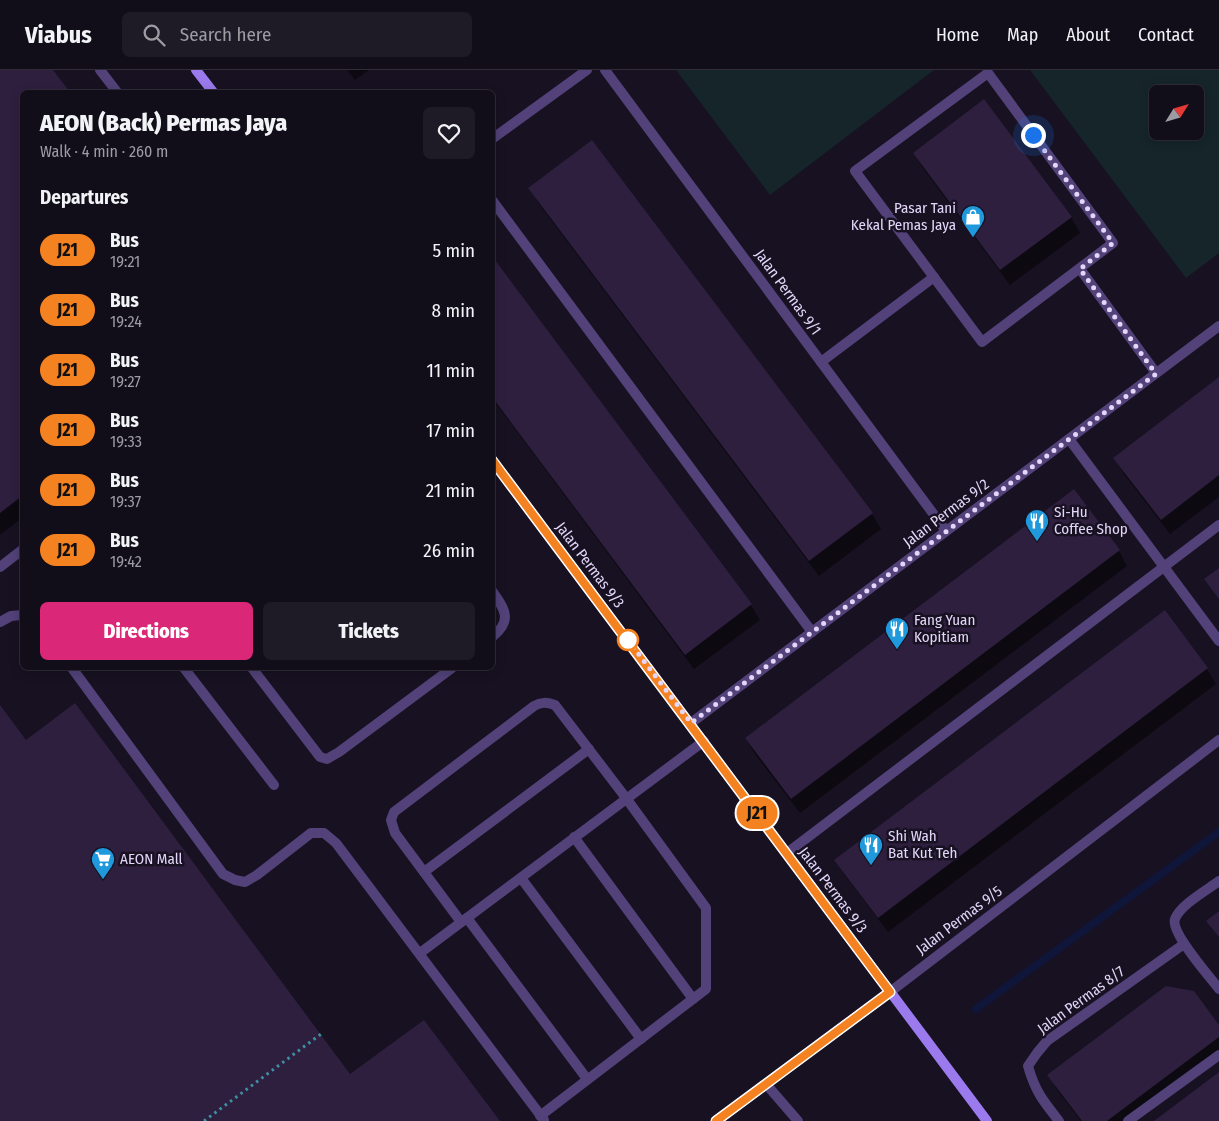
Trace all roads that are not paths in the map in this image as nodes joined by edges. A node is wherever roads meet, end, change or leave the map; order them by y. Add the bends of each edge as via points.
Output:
1 (100, 70) edge
2 (196, 70) edge
3 (587, 70) edge
4 (605, 70) edge
5 (115, 90) edge
6 (212, 90) edge
7 (495, 137) edge
8 (495, 204) edge
9 (1080, 269) junction
10 (934, 277) junction
11 (1219, 326) edge
12 (821, 362) junction
13 (1156, 374) junction
14 (1069, 439) junction
15 (495, 464) edge
16 (1219, 525) edge
17 (946, 531) junction
18 (20, 552) edge
19 (0, 567) edge
20 (1164, 567) junction
21 (495, 595) edge
22 (20, 615) edge
23 (0, 622) edge
24 (812, 632) junction
25 (495, 635) edge
26 (1219, 640) edge
27 (73, 670) edge
28 (186, 670) edge
29 (254, 670) edge
30 (449, 670) edge
31 (691, 723) junction
32 (1219, 740) edge
33 (704, 741) junction
34 (589, 749) junction
35 (274, 785) dead end
36 (626, 798) junction
37 (574, 837) junction
38 (787, 853) junction
39 (424, 872) junction
40 (521, 878) junction
41 (1219, 881) edge
42 (464, 920) junction
43 (1184, 944) junction
44 (420, 953) junction
45 (1219, 990) edge
46 (890, 992) junction
47 (693, 999) junction
48 (641, 1039) junction
49 (1219, 1055) edge
50 (587, 1079) junction
51 (766, 1084) junction
52 (542, 1118) edge
53 (716, 1121) edge
54 (798, 1121) edge
55 (987, 1121) edge
56 (1058, 1121) edge
57 (1128, 1121) edge

1 - 5 street
2 - 6 street
3 - 7 street
4 - 12 street, Jalan Permas 9/1
8 - 24 street
9 - 10 street via 982,342
9 - 10 street via 1113,243 988,73 855,171
9 - 13 street
10 - 12 street
11 - 13 street, Jalan Permas 9/2
12 - 17 street, Jalan Permas 9/1
13 - 14 street, Jalan Permas 9/2
14 - 17 street, Jalan Permas 9/2
14 - 20 street
15 - 31 street, Jalan Permas 9/3
16 - 20 street
17 - 24 street, Jalan Permas 9/2
18 - 19 street
20 - 26 street
20 - 38 street
21 - 25 street via 506,612 504,623
22 - 23 street
24 - 31 street, Jalan Permas 9/2
27 - 44 street via 223,874 245,882 311,833 324,833 336,843
28 - 35 street
29 - 30 street via 320,757 327,758
31 - 33 street, Jalan Permas 9/3
32 - 46 street, Jalan Permas 9/5
33 - 36 street
33 - 38 street, Jalan Permas 9/3
34 - 36 street
34 - 39 street
34 - 39 street via 555,705 548,702 534,706 394,812 395,833
36 - 37 street
36 - 47 street via 706,908 706,989
37 - 40 street
37 - 47 street
38 - 46 street, Jalan Permas 9/3
39 - 42 street
40 - 42 street
40 - 48 street
41 - 43 street via 1184,907 1175,919 1175,927
42 - 44 street
42 - 50 street
43 - 45 street
43 - 56 street, Jalan Permas 8/7 via 1047,1041 1037,1053 1028,1066 1032,1081 1038,1095
44 - 52 street
46 - 51 street, Jalan Permas 9/5
46 - 55 street, Jalan Permas 9/3
47 - 48 street
48 - 50 street
49 - 57 street
50 - 52 street
51 - 53 street, Jalan Permas 9/5
51 - 54 street

